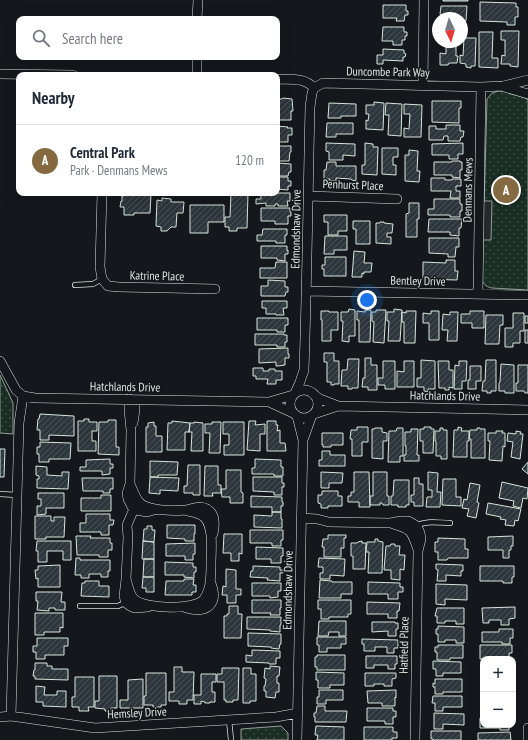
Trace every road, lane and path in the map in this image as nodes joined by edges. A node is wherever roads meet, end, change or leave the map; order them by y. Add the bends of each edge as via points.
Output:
1 (198, 0) edge
2 (424, 0) edge
3 (197, 16) edge
4 (197, 60) edge
5 (197, 72) edge
6 (0, 74) edge
7 (16, 74) edge
8 (280, 79) edge
9 (528, 80) edge
10 (423, 85) junction
11 (503, 86) junction
12 (481, 87) junction
13 (314, 88) junction
14 (528, 94) edge
15 (102, 196) edge
16 (308, 196) junction
17 (397, 199) dead end
18 (102, 279) junction
19 (75, 285) dead end
20 (215, 289) dead end
21 (307, 291) junction
22 (478, 294) junction
23 (528, 295) edge
24 (0, 361) edge
25 (304, 370) junction
26 (312, 393) junction
27 (294, 394) junction
28 (24, 396) junction
29 (132, 400) junction
30 (269, 402) junction
31 (338, 406) junction
32 (528, 410) edge
33 (313, 414) junction
34 (296, 415) junction
35 (303, 440) junction
36 (0, 494) edge
37 (17, 495) junction
38 (137, 507) junction
39 (301, 522) junction
40 (450, 523) dead end
41 (413, 529) junction
42 (130, 601) junction
43 (80, 606) dead end
44 (11, 716) junction
45 (298, 716) junction
46 (0, 717) edge
47 (230, 720) junction
48 (528, 728) edge
49 (230, 740) edge
50 (297, 740) edge
51 (415, 740) edge
52 (528, 740) edge

1 - 3 street
2 - 10 street
4 - 5 street
6 - 7 street
8 - 13 street via 304,81
9 - 11 street, Duncombe Park Way
10 - 12 street, Duncombe Park Way
10 - 13 street, Duncombe Park Way via 323,83
11 - 12 street, Duncombe Park Way
11 - 14 street, Duncombe Park Way
12 - 22 street, Denmans Mews
13 - 16 street, Edmondshaw Drive via 310,107
15 - 18 street
16 - 17 street, Penhurst Place
16 - 21 street, Edmondshaw Drive
18 - 19 lane via 93,284
18 - 20 street, Katrine Place via 108,286 119,287
21 - 22 street, Bentley Drive
21 - 25 street, Edmondshaw Drive
22 - 23 street, Bentley Drive
24 - 28 street via 16,390
25 - 26 street, Edmondshaw Drive
25 - 27 street, Edmondshaw Drive
26 - 27 street via 303,390
26 - 31 street, Hatchlands Drive
26 - 33 street via 318,406
27 - 30 street, Hatchlands Drive
27 - 34 street via 290,407
28 - 29 street, Hatchlands Drive
28 - 37 street via 19,423
29 - 30 street, Hatchlands Drive
29 - 38 street via 129,410 131,430 128,499 130,504
30 - 34 street, Hatchlands Drive
31 - 32 street, Hatchlands Drive
31 - 33 street, Hatchlands Drive
33 - 34 street via 304,418
33 - 35 street, Edmondshaw Drive
34 - 35 street, Edmondshaw Drive
35 - 39 street, Edmondshaw Drive
36 - 37 lane
37 - 44 street
38 - 42 street via 127,525 126,579 131,594
38 - 42 street via 183,510 204,517 211,537 210,583 203,600 195,605 152,606
39 - 41 street via 390,523
39 - 45 street, Edmondshaw Drive
40 - 41 lane via 427,522
41 - 51 street, Hatfield Place via 418,551
42 - 43 lane via 118,606
44 - 46 street, Hemsley Drive
44 - 47 street, Hemsley Drive via 95,728
45 - 47 street, Hemsley Drive
45 - 50 street, Edmondshaw Drive
47 - 49 lane
48 - 52 street

